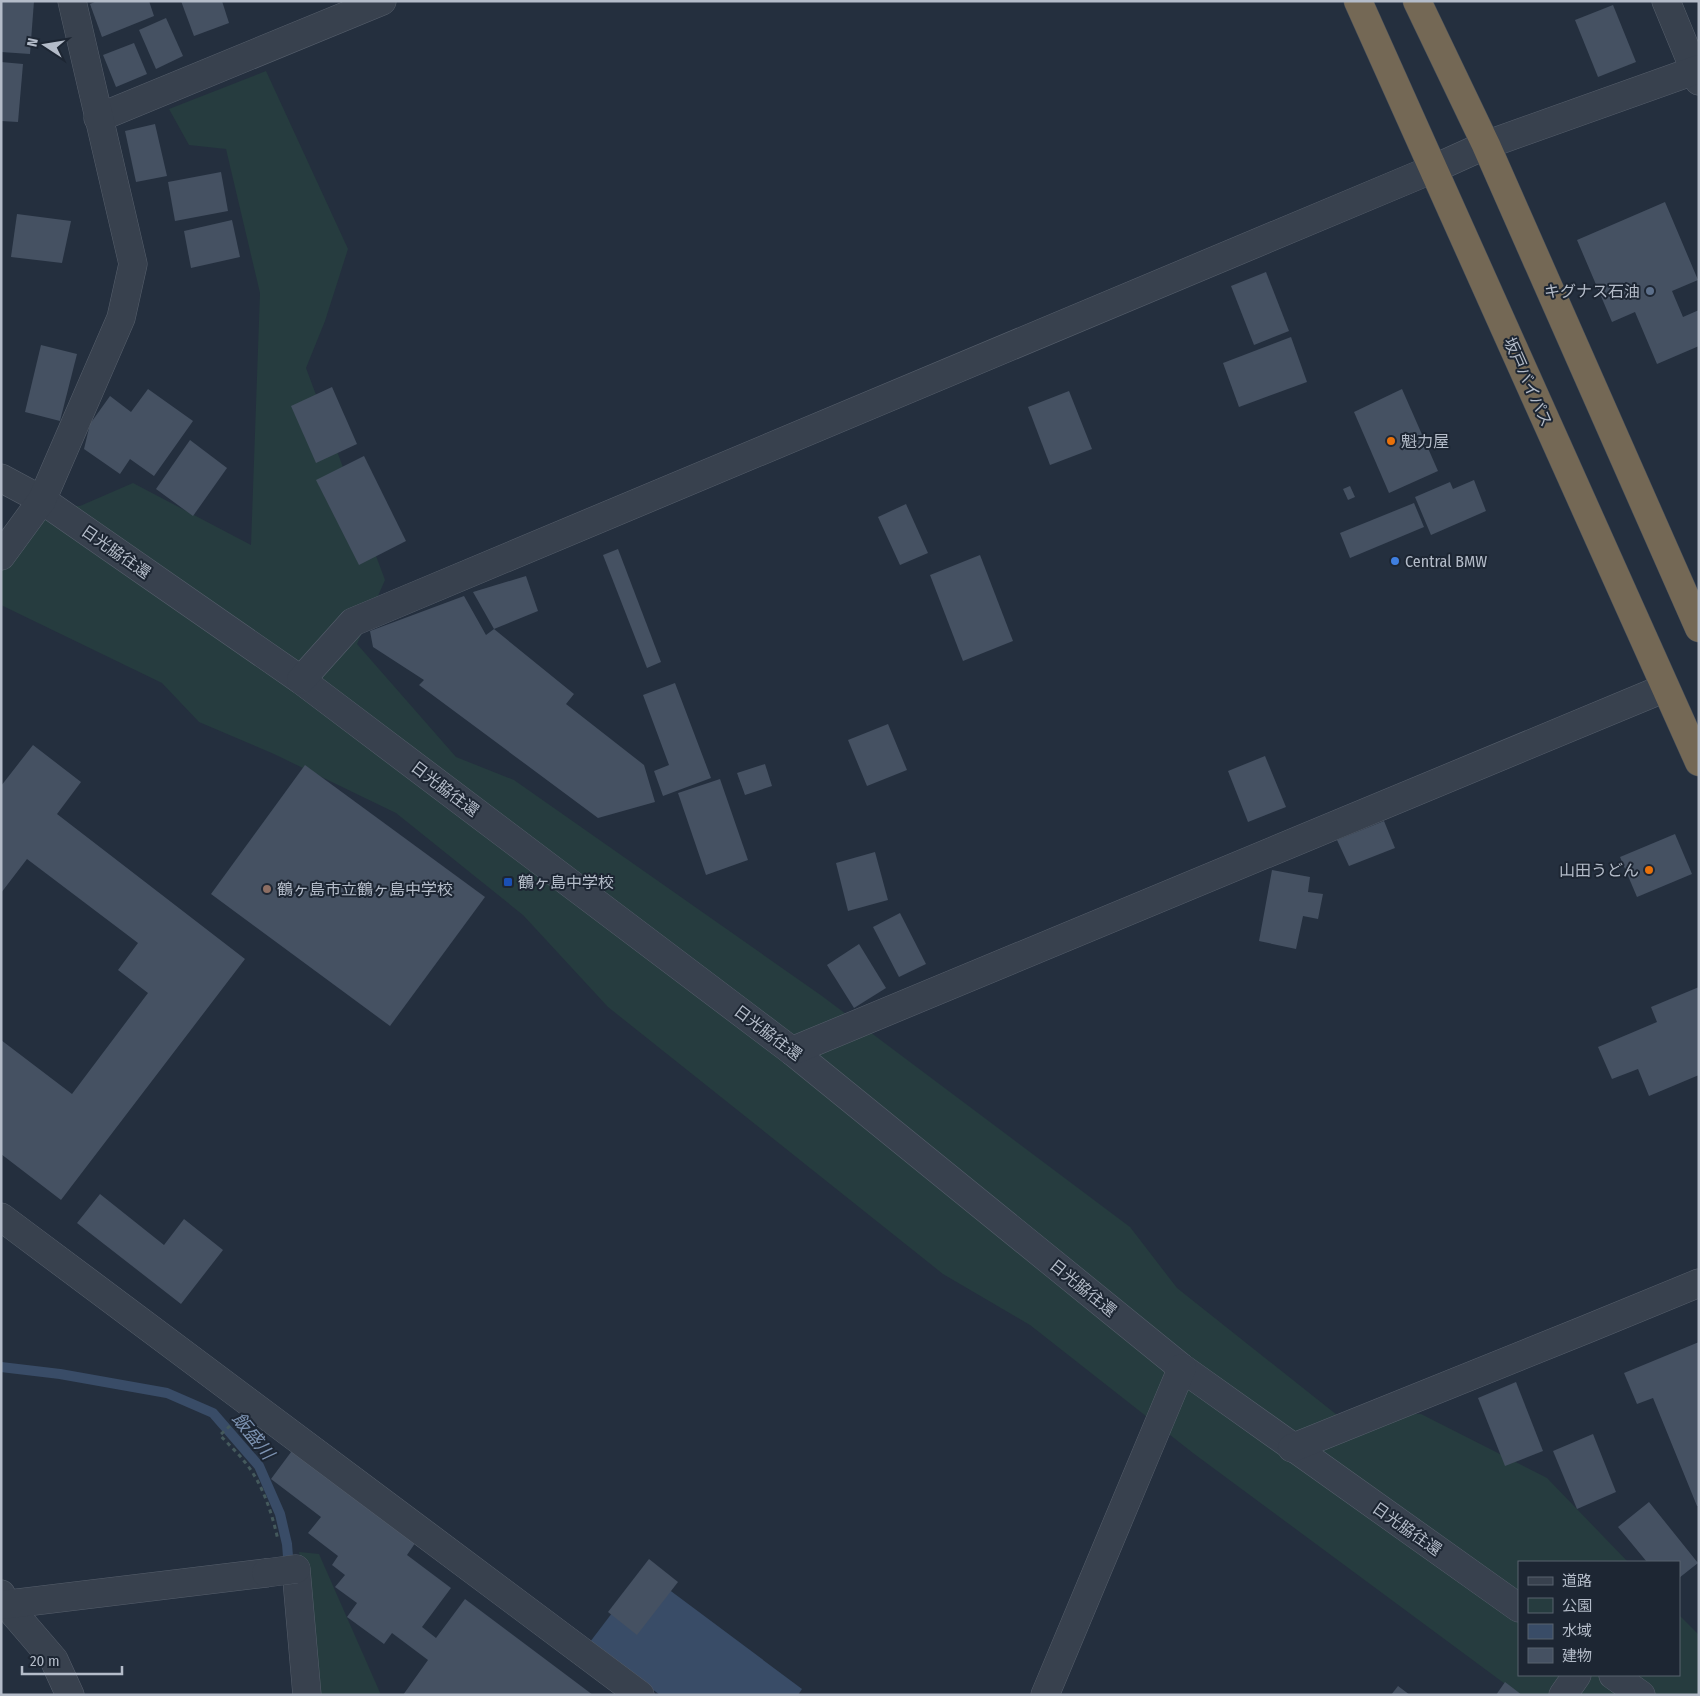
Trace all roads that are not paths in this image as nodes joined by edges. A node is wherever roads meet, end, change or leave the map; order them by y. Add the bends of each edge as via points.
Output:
1 (72, 1) edge
2 (382, 1) edge
3 (1358, 1) edge
4 (1417, 1) edge
5 (1666, 1) edge
6 (1697, 73) edge
7 (98, 118) junction
8 (1486, 145) junction
9 (1433, 169) junction
10 (1, 478) edge
11 (42, 500) junction
12 (1, 556) edge
13 (1699, 628) edge
14 (301, 680) junction
15 (1665, 688) junction
16 (1699, 762) edge
17 (792, 1052) junction
18 (1, 1217) edge
19 (1699, 1282) edge
20 (1182, 1368) junction
21 (1292, 1448) junction
22 (3, 1601) edge
23 (1518, 1607) edge
24 (1576, 1676) edge
25 (1614, 1676) edge
26 (70, 1695) edge
27 (307, 1695) edge
28 (640, 1695) edge
29 (1045, 1695) edge
30 (1563, 1695) edge
31 (1641, 1695) edge

1 - 7 street
2 - 7 street
3 - 9 highway, 坂戸バイパス
4 - 8 highway
5 - 6 street
6 - 8 street
7 - 11 street via 133,264 121,318
8 - 9 street
8 - 13 highway
9 - 14 street via 353,622
9 - 15 highway, 坂戸バイパス
10 - 11 street, 日光脇往還
11 - 12 street
11 - 14 street, 日光脇往還
14 - 17 street, 日光脇往還
15 - 16 highway, 坂戸バイパス
15 - 17 street
17 - 20 street, 日光脇往還
18 - 28 street
19 - 21 street
20 - 21 street, 日光脇往還
20 - 29 street
21 - 23 street, 日光脇往還
22 - 26 street via 54,1660
22 - 27 street, bridge via 296,1569
24 - 30 street
25 - 31 street

